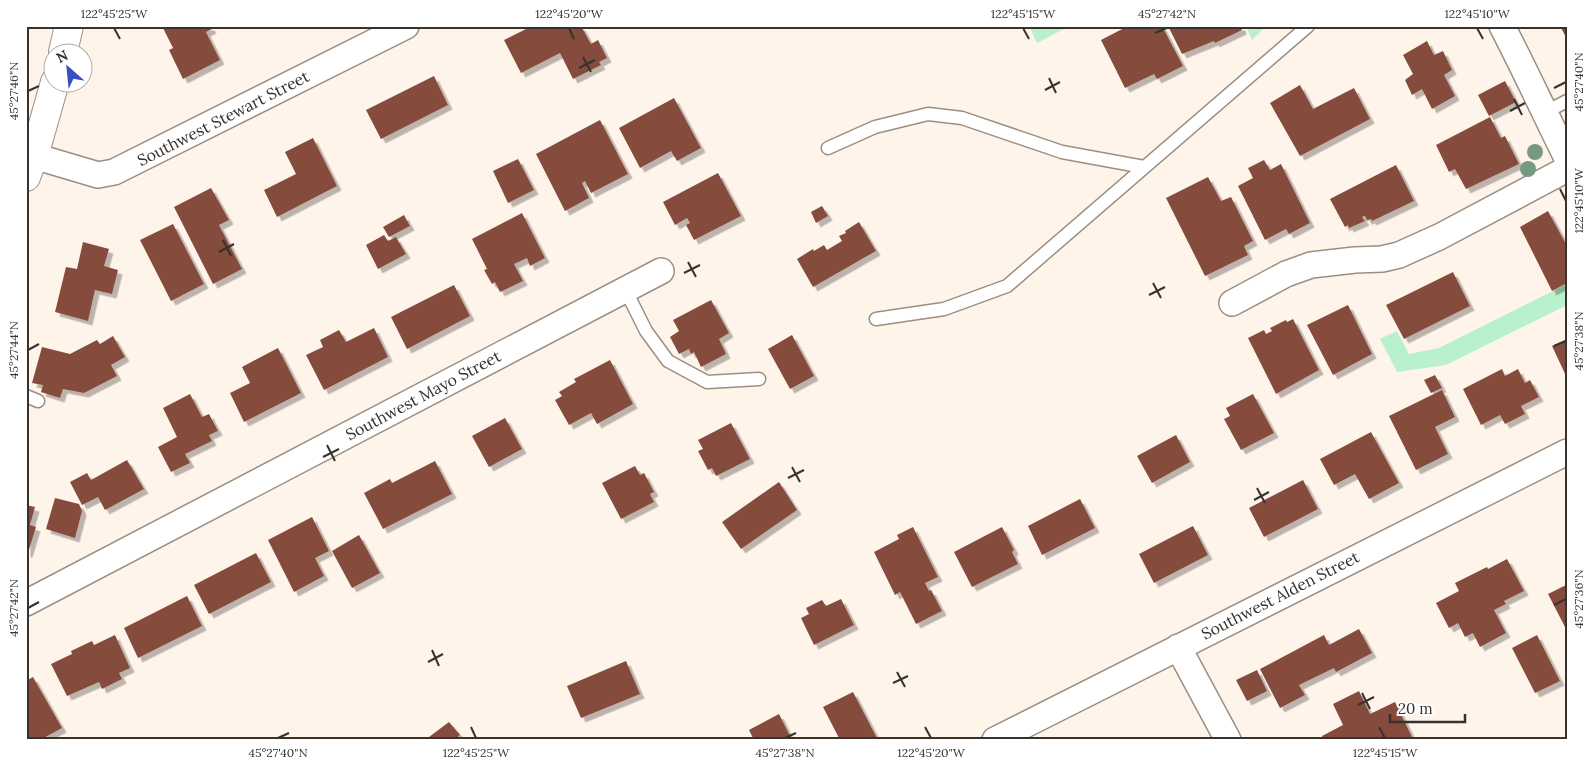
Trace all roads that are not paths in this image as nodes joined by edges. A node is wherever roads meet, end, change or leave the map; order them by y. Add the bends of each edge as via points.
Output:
1 (69, 26) edge
2 (406, 26) edge
3 (1308, 26) edge
4 (1502, 26) edge
5 (65, 42) edge
6 (52, 92) edge
7 (1567, 101) edge
8 (1544, 112) junction
9 (828, 148) dead end
10 (1567, 158) edge
11 (30, 166) edge
12 (1144, 167) junction
13 (1567, 169) edge
14 (661, 271) dead end
15 (625, 289) junction
16 (1232, 303) dead end
17 (876, 318) dead end
18 (759, 380) dead end
19 (1567, 452) edge
20 (26, 602) edge
21 (1178, 647) junction
22 (995, 740) edge
23 (1228, 740) edge

1 - 5 main road
2 - 11 street, Southwest Stewart Street via 114,172 98,175
3 - 12 lane
4 - 8 street
6 - 11 main road
7 - 8 lane
8 - 10 street
9 - 12 lane via 875,127 928,114 962,118 1062,152
12 - 17 lane via 1007,286 944,309
13 - 16 street via 1399,255 1311,265 1286,274
14 - 15 street, Southwest Mayo Street
15 - 18 lane via 646,331 668,361 707,382
15 - 20 street, Southwest Mayo Street
19 - 21 street, Southwest Alden Street
21 - 22 street, Southwest Alden Street
21 - 23 street

